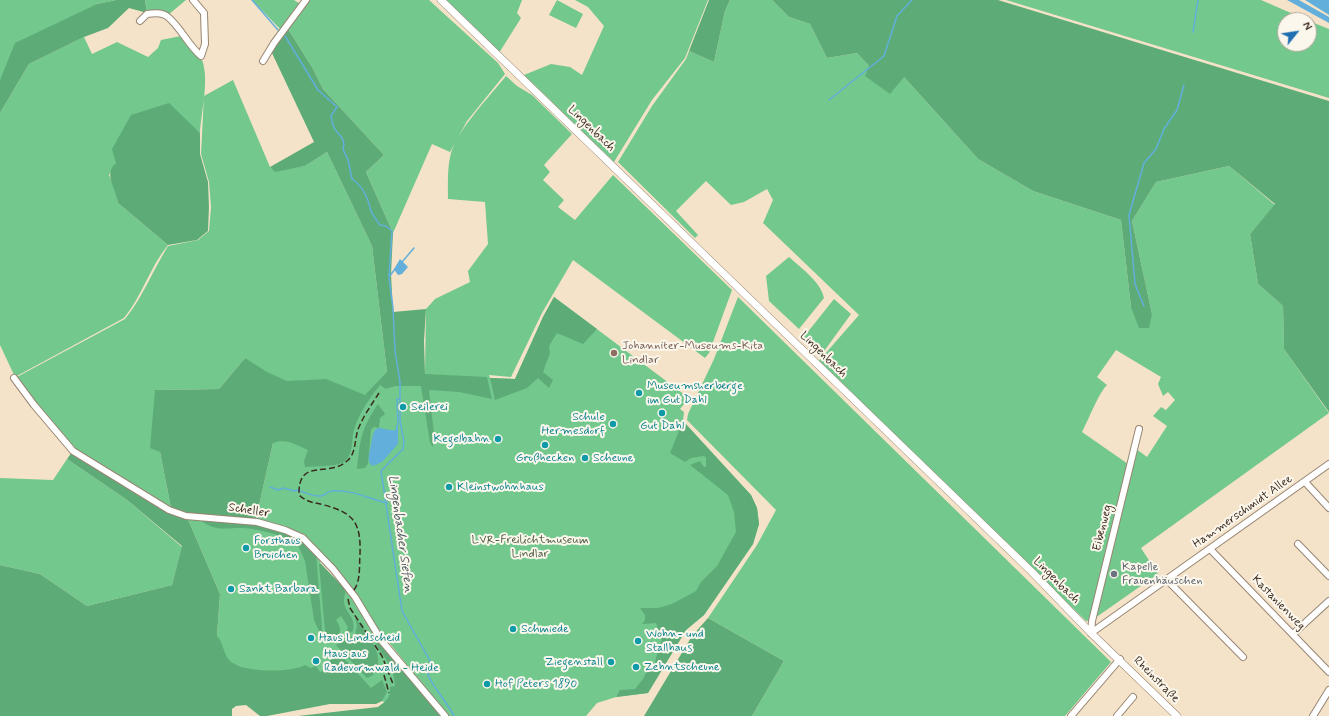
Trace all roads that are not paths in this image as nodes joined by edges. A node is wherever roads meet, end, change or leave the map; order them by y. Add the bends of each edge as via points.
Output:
1 (193, 0) edge
2 (306, 0) edge
3 (441, 0) edge
4 (140, 22) dead end
5 (263, 61) dead end
6 (14, 378) dead end
7 (1139, 429) dead end
8 (1329, 464) edge
9 (1305, 482) junction
10 (1329, 508) edge
11 (1298, 544) dead end
12 (1210, 549) junction
13 (1329, 576) edge
14 (1167, 580) junction
15 (1329, 602) edge
16 (1091, 633) junction
17 (1293, 634) junction
18 (1243, 657) dead end
19 (1120, 659) junction
20 (1329, 672) edge
21 (1329, 690) edge
22 (1133, 697) dead end
23 (445, 716) edge
24 (1071, 716) edge
25 (1117, 716) edge
26 (1177, 716) edge
27 (1313, 716) edge

1 - 4 street via 204,13 205,44 200,56 168,16 147,14
2 - 5 street
3 - 16 street, Lingenbach via 1032,572
6 - 23 street, Scheller via 73,451 169,510 186,516 257,522 303,538 355,597 381,640
7 - 16 street, Eibenweg
8 - 9 street, Hammerschmidt Allee
9 - 10 street
9 - 12 street, Hammerschmidt Allee
11 - 13 street
12 - 14 street, Hammerschmidt Allee
12 - 17 street, Kastanienweg
14 - 16 street, Hammerschmidt Allee
14 - 18 street
15 - 17 street
16 - 19 street, Lingenbach
17 - 20 street, Kastanienweg
19 - 24 street
19 - 26 street, Rheinstraße
21 - 27 street
22 - 25 street

